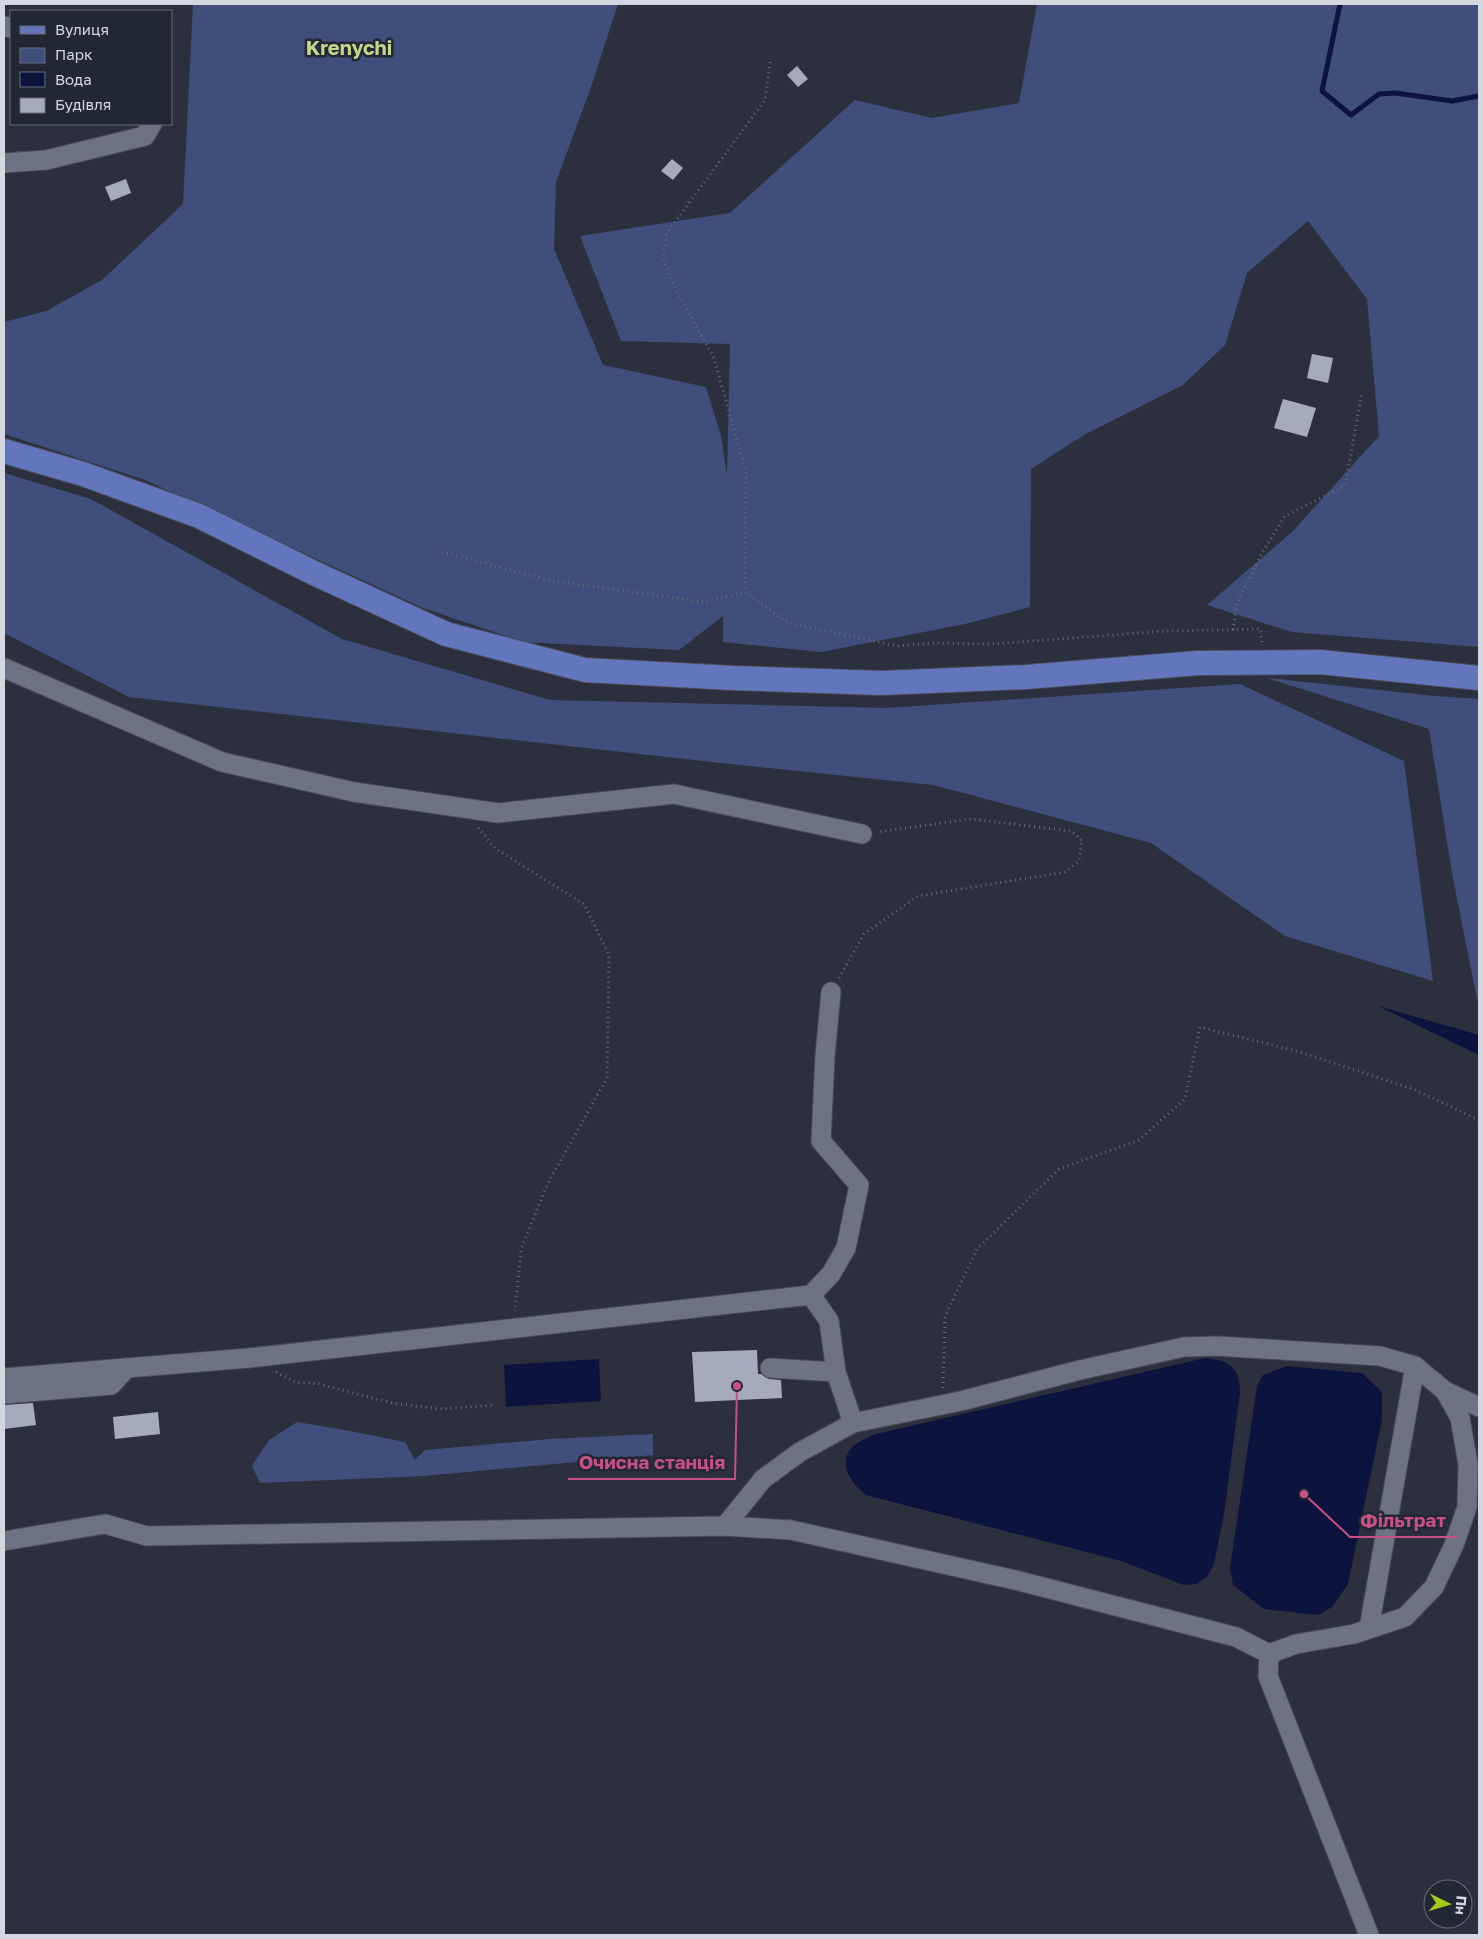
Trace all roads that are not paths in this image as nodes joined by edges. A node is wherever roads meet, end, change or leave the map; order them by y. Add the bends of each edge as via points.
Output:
1 (151, 125) edge
2 (4, 163) edge
3 (4, 451) edge
4 (4, 668) edge
5 (1479, 678) edge
6 (862, 834) road end
7 (831, 992) road end
8 (812, 1295) junction
9 (1415, 1366) junction
10 (127, 1368) junction
11 (770, 1368) dead end
12 (836, 1372) junction
13 (4, 1378) edge
14 (1446, 1391) junction
15 (4, 1394) edge
16 (1479, 1407) edge
17 (853, 1423) junction
18 (725, 1526) junction
19 (4, 1541) edge
20 (1369, 1628) junction
21 (1269, 1654) junction
22 (1369, 1935) edge

1 - 2 street via 145,136 46,160
3 - 5 main road via 83,474 199,516 446,634 584,670 882,683 1026,677 1198,663 1320,662
4 - 6 street via 222,762 354,792 498,813 674,794
7 - 8 street via 821,1141 859,1185 846,1248 831,1274
8 - 10 street via 249,1358
8 - 12 street via 829,1321
9 - 14 street
9 - 17 street via 1380,1356 1217,1346 1184,1347
9 - 20 street
10 - 13 street
10 - 15 street via 111,1385
11 - 12 street
12 - 17 street
14 - 16 street
14 - 20 street via 1460,1418 1465,1445 1467,1507 1434,1587 1405,1617
17 - 18 street via 800,1452 763,1479
18 - 19 street via 147,1536 105,1524
18 - 21 street via 791,1530 1015,1580 1236,1637
20 - 21 street via 1354,1634 1296,1644
21 - 22 street via 1268,1676

